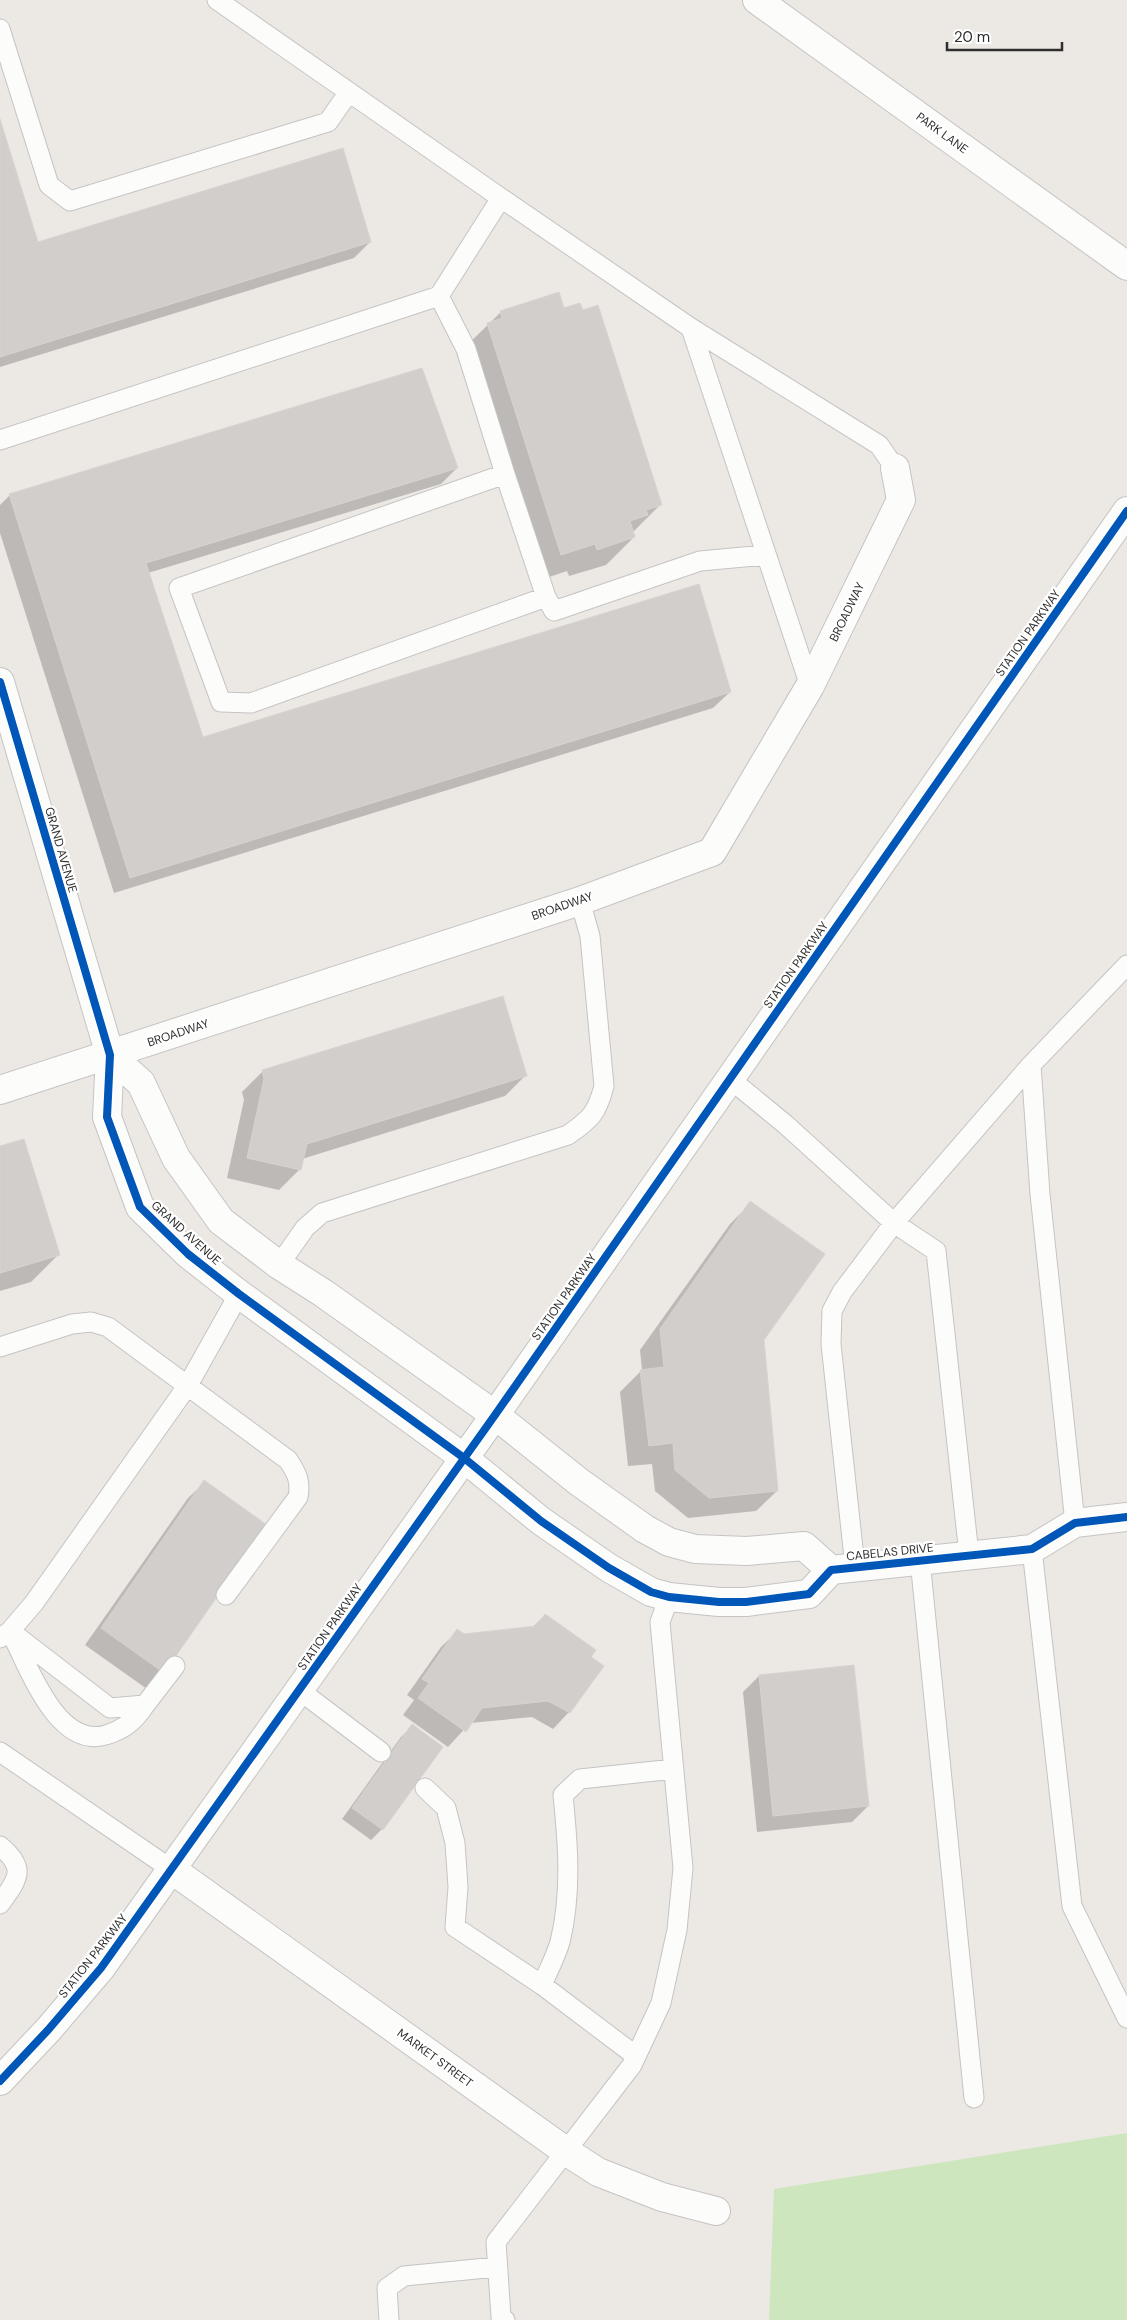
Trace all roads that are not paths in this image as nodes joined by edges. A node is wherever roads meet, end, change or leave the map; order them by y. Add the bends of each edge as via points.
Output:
1 (217, 0) edge
2 (757, 0) edge
3 (0, 29) edge
4 (349, 92) junction
5 (501, 198) junction
6 (1127, 266) edge
7 (439, 296) junction
8 (691, 328) junction
9 (0, 440) edge
10 (895, 468) joint
11 (505, 474) junction
12 (1127, 511) edge
13 (765, 555) junction
14 (546, 597) junction
15 (0, 682) edge
16 (810, 686) junction
17 (580, 900) junction
18 (1127, 965) edge
19 (110, 1055) junction
20 (1031, 1066) junction
21 (730, 1079) junction
22 (0, 1090) edge
23 (894, 1223) junction
24 (279, 1265) junction
25 (239, 1294) junction
26 (0, 1347) edge
27 (188, 1384) junction
28 (495, 1415) junction
29 (464, 1458) junction
30 (1127, 1517) edge
31 (1076, 1523) junction
32 (1032, 1549) junction
33 (969, 1555) junction
34 (920, 1560) junction
35 (843, 1568) junction
36 (226, 1595) dead end
37 (669, 1597) junction
38 (5, 1635) edge
39 (175, 1666) dead end
40 (299, 1690) junction
41 (145, 1705) junction
42 (0, 1752) edge
43 (381, 1752) dead end
44 (674, 1769) junction
45 (425, 1788) dead end
46 (0, 1846) edge
47 (171, 1869) junction
48 (0, 1904) edge
49 (542, 1985) junction
50 (1127, 2018) edge
51 (636, 2056) junction
52 (0, 2081) edge
53 (974, 2098) dead end
54 (567, 2152) junction
55 (716, 2211) dead end
56 (498, 2267) junction
57 (389, 2320) edge
58 (504, 2320) edge

1 - 4 lane
2 - 6 street, PARK LANE
3 - 4 lane via 49,185 70,201 328,122
4 - 5 lane
5 - 7 lane
5 - 8 lane
7 - 9 lane
7 - 11 lane via 466,348
8 - 10 lane via 879,445
8 - 13 lane
10 - 16 street, BROADWAY via 901,500
11 - 14 lane
11 - 14 lane via 178,588 221,702 251,703
12 - 21 street, STATION PARKWAY
13 - 14 lane via 700,561 554,611
13 - 16 lane
15 - 19 street, GRAND AVENUE
16 - 17 street, BROADWAY via 712,852
17 - 19 street, BROADWAY
17 - 24 lane via 590,936 604,1086 599,1106 585,1123 568,1134 322,1213 305,1228
18 - 20 lane
19 - 22 street, BROADWAY
19 - 24 street via 141,1083 176,1158 221,1221
19 - 25 street, GRAND AVENUE via 107,1117 140,1207 188,1254
20 - 23 lane
20 - 31 lane via 1040,1194
21 - 23 lane
21 - 28 street, STATION PARKWAY
23 - 33 lane via 936,1251
23 - 35 lane via 832,1310
24 - 28 street
25 - 27 lane
25 - 29 street, GRAND AVENUE
26 - 27 lane via 72,1324 91,1322 108,1327
27 - 36 lane via 288,1460 297,1473 300,1486 298,1497
27 - 38 lane via 34,1603
28 - 29 street, STATION PARKWAY
28 - 35 street, CABELAS DRIVE via 578,1482 645,1530 669,1542 721,1551 804,1546
29 - 37 street, CABELAS DRIVE via 541,1521 601,1563 651,1592
29 - 40 street, STATION PARKWAY
30 - 31 street, CABELAS DRIVE
31 - 32 street, CABELAS DRIVE
32 - 33 street, CABELAS DRIVE
32 - 50 lane via 1072,1906
33 - 34 street, CABELAS DRIVE
34 - 35 street, CABELAS DRIVE
34 - 53 lane
35 - 37 street, CABELAS DRIVE via 809,1594 737,1602
37 - 44 lane via 660,1622
38 - 41 lane via 110,1708
38 - 41 lane via 58,1719 73,1730 86,1736 120,1731 134,1722
39 - 41 lane
40 - 43 lane
40 - 47 street, STATION PARKWAY
42 - 47 lane
44 - 49 lane via 580,1779 563,1795 569,1890 560,1943
44 - 51 lane via 683,1868 677,1930 661,2003
45 - 49 lane via 446,1808 455,1842 458,1887 455,1927
46 - 48 lane via 9,1853 16,1866 17,1880
47 - 52 street, STATION PARKWAY via 101,1968
47 - 54 street, MARKET STREET
49 - 51 lane
51 - 54 lane
54 - 55 street, MARKET STREET via 598,2172 662,2198
54 - 56 lane via 496,2242
56 - 57 lane via 404,2276 387,2288
56 - 58 lane

